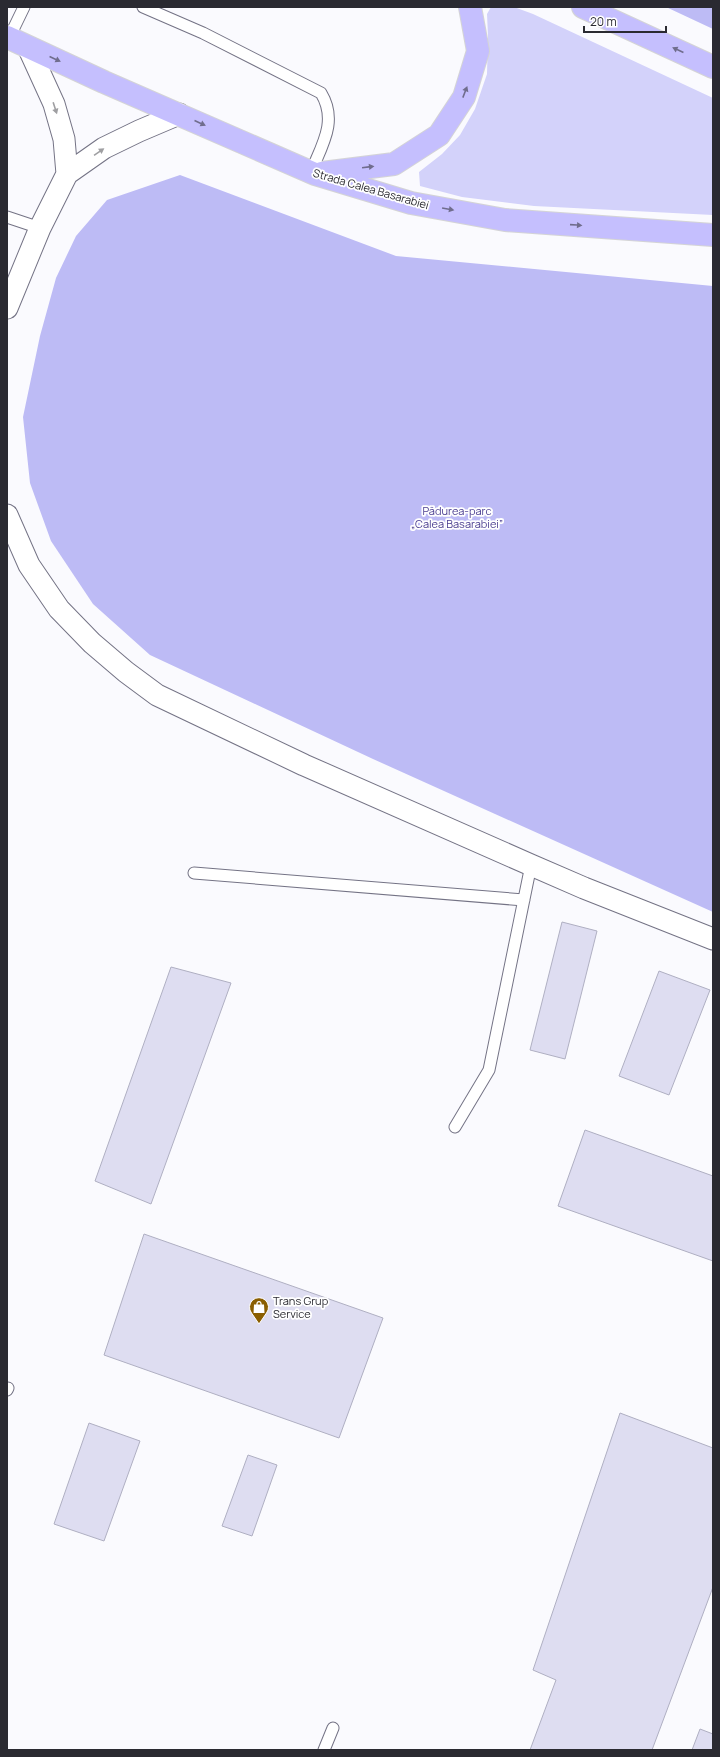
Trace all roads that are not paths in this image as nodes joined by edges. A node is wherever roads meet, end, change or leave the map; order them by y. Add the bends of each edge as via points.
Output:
1 (24, 7) edge
2 (143, 7) edge
3 (470, 7) edge
4 (583, 7) edge
5 (15, 41) edge
6 (713, 67) edge
7 (179, 114) junction
8 (313, 173) junction
9 (67, 174) junction
10 (7, 217) edge
11 (40, 228) junction
12 (713, 235) edge
13 (7, 308) edge
14 (7, 515) edge
15 (531, 865) junction
16 (194, 873) dead end
17 (524, 900) junction
18 (713, 939) edge
19 (455, 1127) dead end
20 (332, 1728) dead end
21 (324, 1750) edge

1 - 5 lane
2 - 8 lane via 203,33 321,93 327,105 329,124
8 -> 3 main road via 394,164 439,135 464,96 478,51
6 -> 4 main road
5 -> 7 main road, Strada Calea Basarabiei
5 -> 9 street via 54,104 64,139
7 -> 8 main road, Strada Calea Basarabiei
9 -> 7 street via 104,148
8 -> 12 main road, Strada Calea Basarabiei via 411,203 505,220
9 - 11 street
10 - 11 lane
11 - 13 street
14 - 15 street via 29,565 59,609 92,643 157,695 304,765
15 - 17 lane
15 - 18 street
16 - 17 lane
17 - 19 lane via 489,1070
20 - 21 lane

